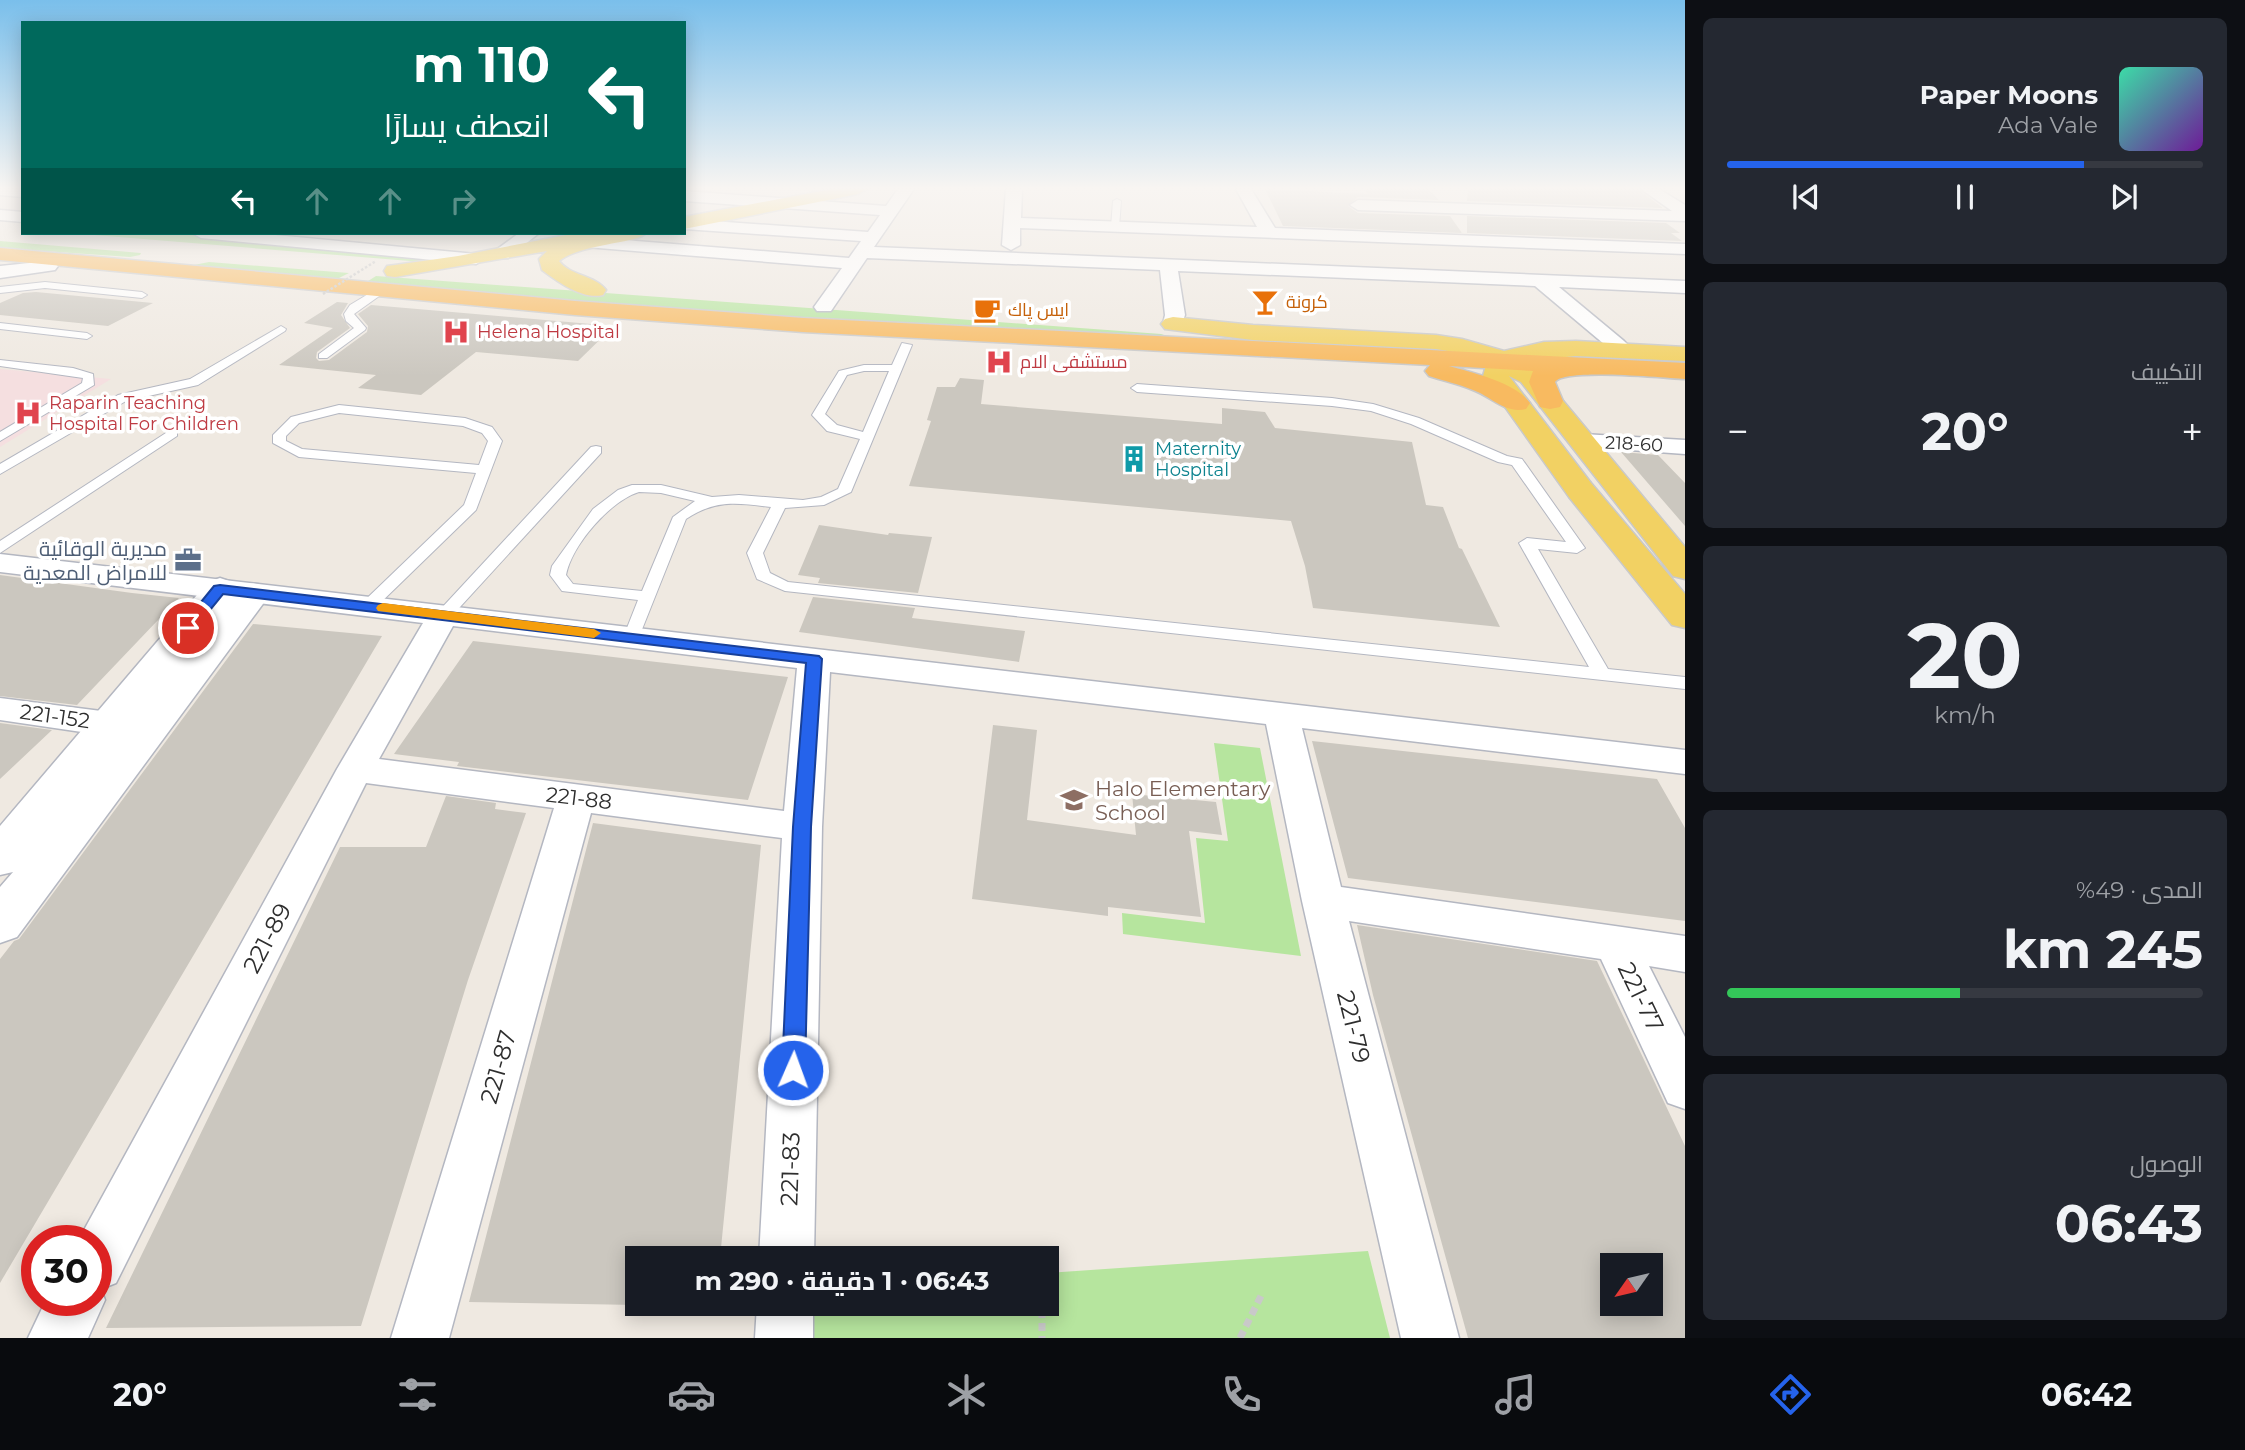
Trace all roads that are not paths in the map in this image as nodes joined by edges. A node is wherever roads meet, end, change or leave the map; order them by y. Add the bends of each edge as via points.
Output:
1 (156, 251) edge
2 (168, 251) edge
3 (403, 251) edge
4 (505, 251) edge
5 (515, 251) edge
6 (557, 251) edge
7 (863, 251) edge
8 (872, 251) edge
9 (1010, 251) edge
10 (1454, 251) edge
11 (409, 252) joint
12 (0, 254) edge
13 (502, 254) junction
14 (226, 257) junction
15 (1010, 258) junction
16 (476, 259) junction
17 (0, 263) edge
18 (120, 265) junction
19 (1168, 265) junction
20 (49, 266) junction
21 (194, 271) junction
22 (0, 272) edge
23 (385, 274) junction
24 (1476, 277) junction
25 (273, 279) junction
26 (1539, 280) junction
27 (1685, 287) edge
28 (0, 290) edge
29 (595, 290) junction
30 (142, 295) dead end
31 (824, 307) junction
32 (1173, 324) junction
33 (0, 326) edge
34 (281, 329) dead end
35 (87, 336) dead end
36 (906, 345) dead end
37 (1617, 345) junction
38 (1685, 349) edge
39 (1298, 351) junction
40 (1685, 354) edge
41 (323, 356) dead end
42 (1502, 361) junction
43 (0, 363) edge
44 (896, 368) junction
45 (1635, 368) junction
46 (1685, 371) edge
47 (1137, 388) dead end
48 (1550, 401) junction
49 (1516, 403) junction
50 (172, 433) dead end
51 (867, 437) junction
52 (0, 438) edge
53 (1583, 440) junction
54 (1685, 447) edge
55 (596, 450) dead end
56 (0, 470) edge
57 (484, 470) junction
58 (708, 500) junction
59 (780, 504) junction
60 (0, 548) edge
61 (0, 563) edge
62 (1685, 569) edge
63 (236, 591) junction
64 (647, 596) junction
65 (368, 606) junction
66 (443, 616) junction
67 (1685, 617) edge
68 (631, 638) junction
69 (814, 659) junction
70 (1602, 674) junction
71 (1685, 683) edge
72 (0, 709) edge
73 (1281, 715) junction
74 (109, 724) junction
75 (1685, 762) edge
76 (355, 769) junction
77 (576, 797) junction
78 (802, 827) junction
79 (0, 858) edge
80 (1323, 901) junction
81 (0, 923) edge
82 (1616, 944) junction
83 (1685, 954) edge
84 (1685, 1087) edge
85 (112, 1232) edge
86 (787, 1246) edge
87 (69, 1316) edge
88 (785, 1316) edge
89 (57, 1338) edge
90 (420, 1338) edge
91 (784, 1338) edge
92 (1430, 1338) edge

1 - 18 highway via 163,255 149,262
2 - 14 highway
3 - 11 street
4 - 13 street
5 - 13 main road
6 - 29 main road via 549,259 549,266
7 - 31 street
8 - 15 street
9 - 15 street
10 - 24 street
11 - 16 street
12 - 18 highway
13 - 16 main road
14 - 21 highway via 191,263 187,268
14 - 23 highway
15 - 19 street
16 - 23 main road
17 - 20 highway
18 - 21 highway
19 - 24 street
19 - 32 street
20 - 22 street
20 - 25 highway via 191,278
21 - 25 highway
23 - 25 highway
23 - 29 highway
23 - 39 highway via 803,325
23 - 41 lane via 349,314 362,328
24 - 26 street
26 - 27 street
26 - 37 street
28 - 30 lane via 45,285
29 - 31 highway
31 - 32 highway
32 - 37 highway
32 - 42 main road via 1441,343
33 - 35 lane
34 - 56 lane via 194,382 122,398
36 - 44 lane
37 - 38 highway
39 - 42 highway
39 - 49 highway via 1447,373 1484,385
40 - 42 main road via 1543,348 1517,352
42 - 45 highway
42 - 48 main road via 1530,377
42 - 49 main road via 1495,366 1496,376
43 - 52 lane via 89,376 88,385
44 - 51 lane
44 - 51 lane via 843,373 818,415 832,428
45 - 46 highway
45 - 48 highway via 1548,373 1541,379
47 - 70 lane via 1373,408 1517,462 1577,548 1527,544
48 - 53 main road
49 - 67 main road via 1580,490
50 - 60 lane
51 - 59 lane via 844,492 818,504
53 - 54 street, 218-60
53 - 62 main road
55 - 66 lane
57 - 57 lane via 299,453 280,443 279,435 295,421 339,409 465,422 486,430 495,441
57 - 65 lane via 471,507
58 - 59 lane
58 - 64 lane via 680,517
58 - 64 lane via 653,488 626,490 608,501 560,566 558,575 568,588
59 - 70 lane via 755,553 763,576 785,586
61 - 63 street
63 - 65 street
63 - 74 street
63 - 81 street
64 - 68 lane
65 - 66 street
66 - 68 street
66 - 76 street, 221-89
68 - 69 street
69 - 73 street
69 - 78 street, 221-83
70 - 71 lane
72 - 74 street, 221-152
73 - 75 street
73 - 80 street, 221-79
74 - 79 street
76 - 77 street, 221-88
76 - 85 street, 221-89
77 - 78 street, 221-88
77 - 90 street, 221-87
78 - 86 street, 221-83
80 - 82 street
80 - 92 street, 221-79
82 - 83 street
82 - 84 street, 221-77
87 - 89 street
88 - 91 street

